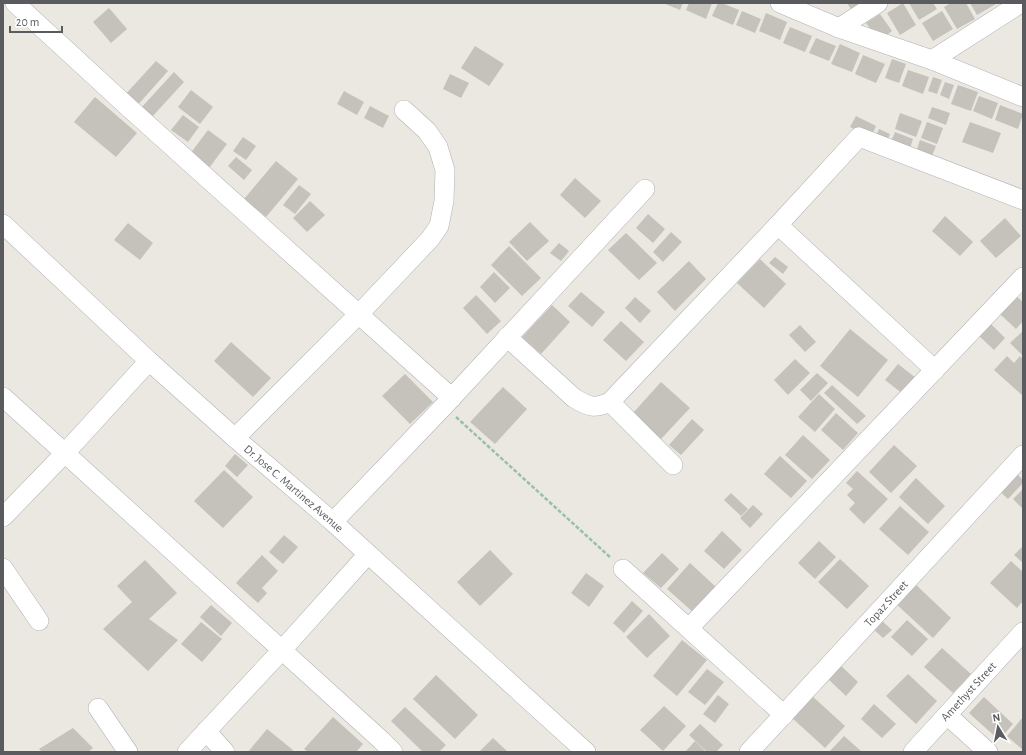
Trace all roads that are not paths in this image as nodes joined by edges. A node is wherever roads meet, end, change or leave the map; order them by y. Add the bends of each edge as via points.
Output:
1 (15, 3) edge
2 (780, 3) edge
3 (878, 3) edge
4 (1021, 3) edge
5 (839, 28) junction
6 (932, 60) junction
7 (1023, 97) edge
8 (404, 110) dead end
9 (645, 189) dead end
10 (1023, 200) edge
11 (3, 224) edge
12 (778, 225) junction
13 (1023, 277) edge
14 (359, 314) junction
15 (507, 337) junction
16 (149, 361) junction
17 (935, 370) junction
18 (3, 397) edge
19 (448, 402) junction
20 (610, 402) junction
21 (235, 438) junction
22 (65, 453) junction
23 (1023, 454) edge
24 (673, 465) dead end
25 (3, 517) edge
26 (333, 522) junction
27 (368, 554) junction
28 (3, 568) edge
29 (623, 569) road end
30 (39, 621) dead end
31 (689, 628) junction
32 (1023, 632) edge
33 (282, 650) junction
34 (98, 708) dead end
35 (784, 715) junction
36 (947, 715) junction
37 (206, 731) junction
38 (381, 748) edge
39 (128, 752) edge
40 (187, 752) edge
41 (225, 752) edge
42 (586, 752) edge
43 (750, 752) edge
44 (913, 752) edge
45 (988, 752) edge

1 - 14 street
2 - 5 street
3 - 5 street
4 - 6 street
5 - 6 street
6 - 7 street
8 - 14 street via 427,131 438,147 445,170 444,202 439,226
9 - 15 street
10 - 12 street via 859,137
11 - 16 street, Dr. Jose C. Martinez Avenue
12 - 17 street
12 - 20 street
13 - 17 street
14 - 19 street
14 - 21 street
15 - 19 street
15 - 20 street via 585,405 594,407
16 - 21 street, Dr. Jose C. Martinez Avenue
16 - 22 street
17 - 31 street
18 - 22 street
19 - 26 street
20 - 24 street
21 - 26 street, Dr. Jose C. Martinez Avenue
22 - 25 street
22 - 33 street
23 - 35 street, Topaz Street
26 - 27 street, Dr. Jose C. Martinez Avenue
27 - 33 street
27 - 42 street, Dr. Jose C. Martinez Avenue
28 - 30 street
29 - 31 street
31 - 35 street
32 - 36 street, Amethyst Street
33 - 37 street
33 - 38 street
34 - 39 street
35 - 43 street, Topaz Street
36 - 44 street, Amethyst Street
36 - 45 street
37 - 40 street
37 - 41 street

